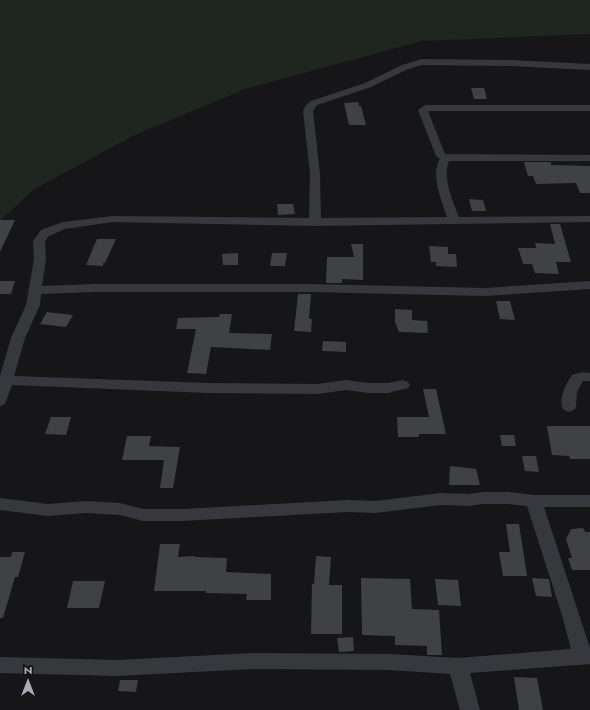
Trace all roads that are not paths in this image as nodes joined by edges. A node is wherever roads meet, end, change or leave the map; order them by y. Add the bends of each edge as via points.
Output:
1 (590, 67) edge
2 (590, 108) edge
3 (446, 158) junction
4 (590, 158) edge
5 (590, 219) edge
6 (454, 220) junction
7 (315, 222) junction
8 (590, 284) edge
9 (36, 290) junction
10 (590, 376) edge
11 (6, 380) junction
12 (403, 385) dead end
13 (0, 401) edge
14 (569, 407) dead end
15 (534, 501) junction
16 (590, 501) edge
17 (0, 504) edge
18 (586, 656) edge
19 (0, 665) edge
20 (458, 666) junction
21 (470, 710) edge

1 - 7 street via 422,62 405,67 368,85 314,103 308,111 315,174
2 - 3 street via 428,107 423,110 424,114 442,156
3 - 4 street
3 - 6 street via 442,164 443,181
5 - 6 street
6 - 7 street
7 - 9 street via 113,219 63,226 45,233 39,241 40,259
8 - 9 street via 485,292 309,288
9 - 11 street
10 - 14 street via 577,378 570,392
11 - 12 street via 208,388 318,388 346,385 388,388
11 - 13 street
15 - 16 street
15 - 17 street via 509,498 442,499 375,507 276,509 182,515 143,515 120,509 86,507 48,510
15 - 18 street
18 - 20 street
19 - 20 street via 117,668 252,661 390,662
20 - 21 street

